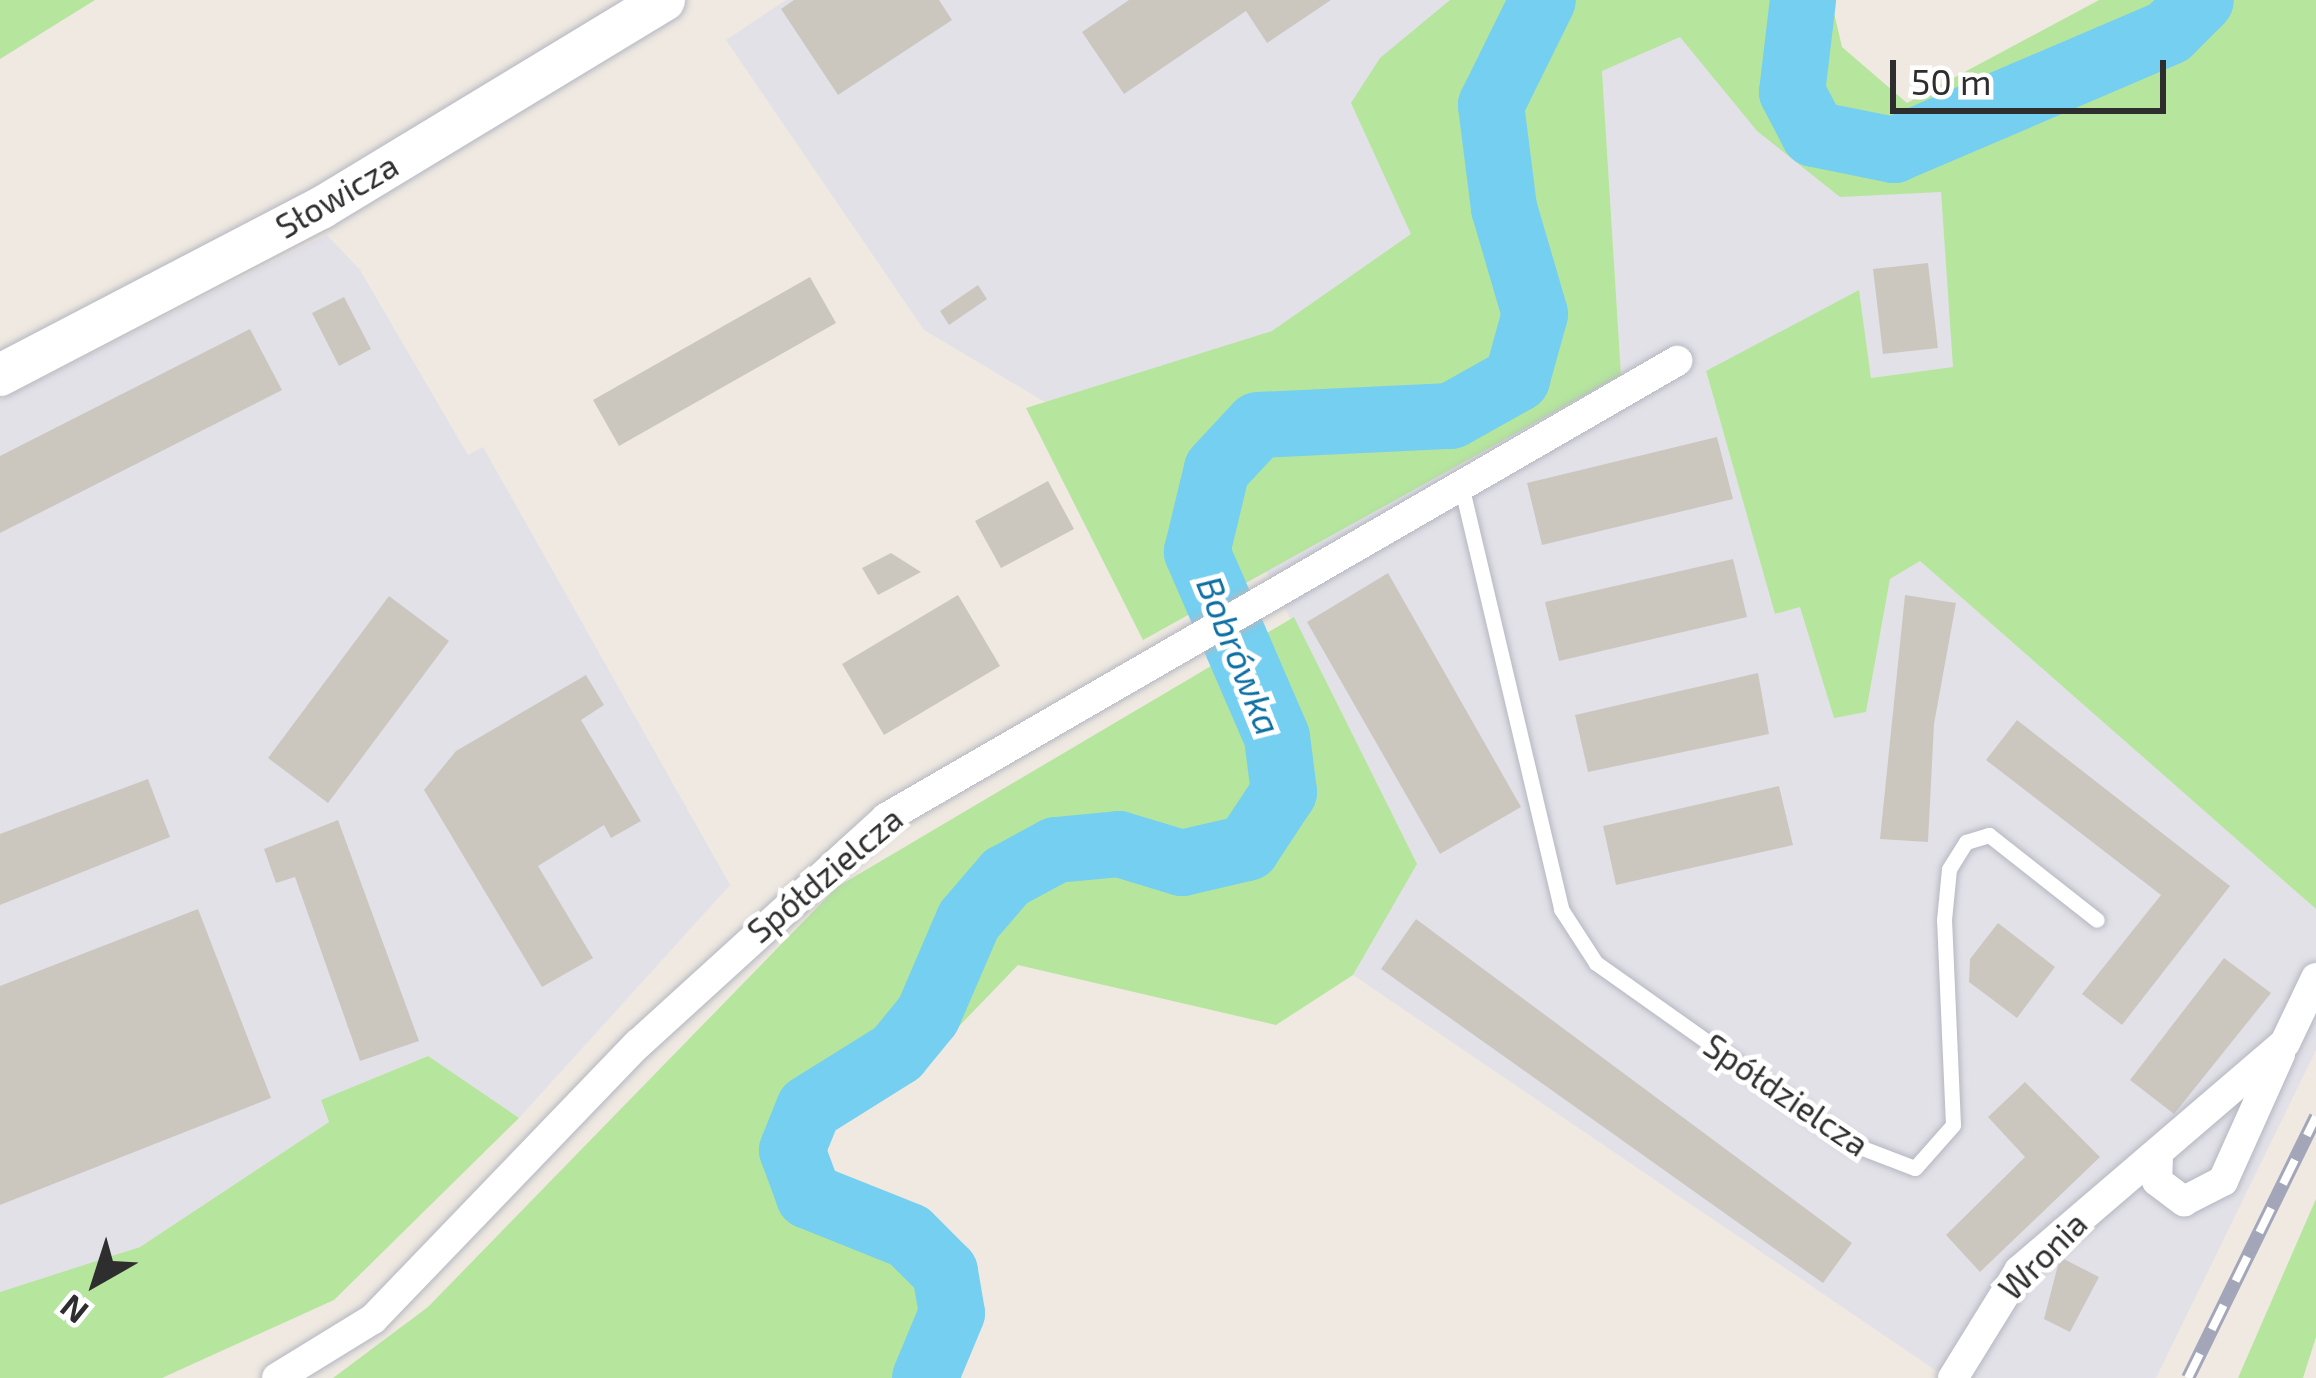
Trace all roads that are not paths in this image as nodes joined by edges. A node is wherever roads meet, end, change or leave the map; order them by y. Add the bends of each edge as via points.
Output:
1 (664, 0) edge
2 (1677, 362) dead end
3 (0, 375) edge
4 (1462, 489) junction
5 (2097, 920) dead end
6 (2316, 978) edge
7 (2285, 1043) junction
8 (2158, 1156) junction
9 (277, 1378) edge
10 (1953, 1378) edge

1 - 3 street, Słowicza via 321,208
2 - 4 street, Spółdzielcza
4 - 5 lane, Spółdzielcza via 1561,910 1596,963 1852,1144 1915,1168 1953,1125 1945,920 1949,869 1966,842 1989,836
4 - 9 street, Spółdzielcza via 886,818 655,1027 374,1319
6 - 7 street, Wronia
7 - 8 street, Wronia
7 - 8 street, Wronia via 2223,1181 2184,1201 2157,1181
8 - 10 street, Wronia via 2019,1271

